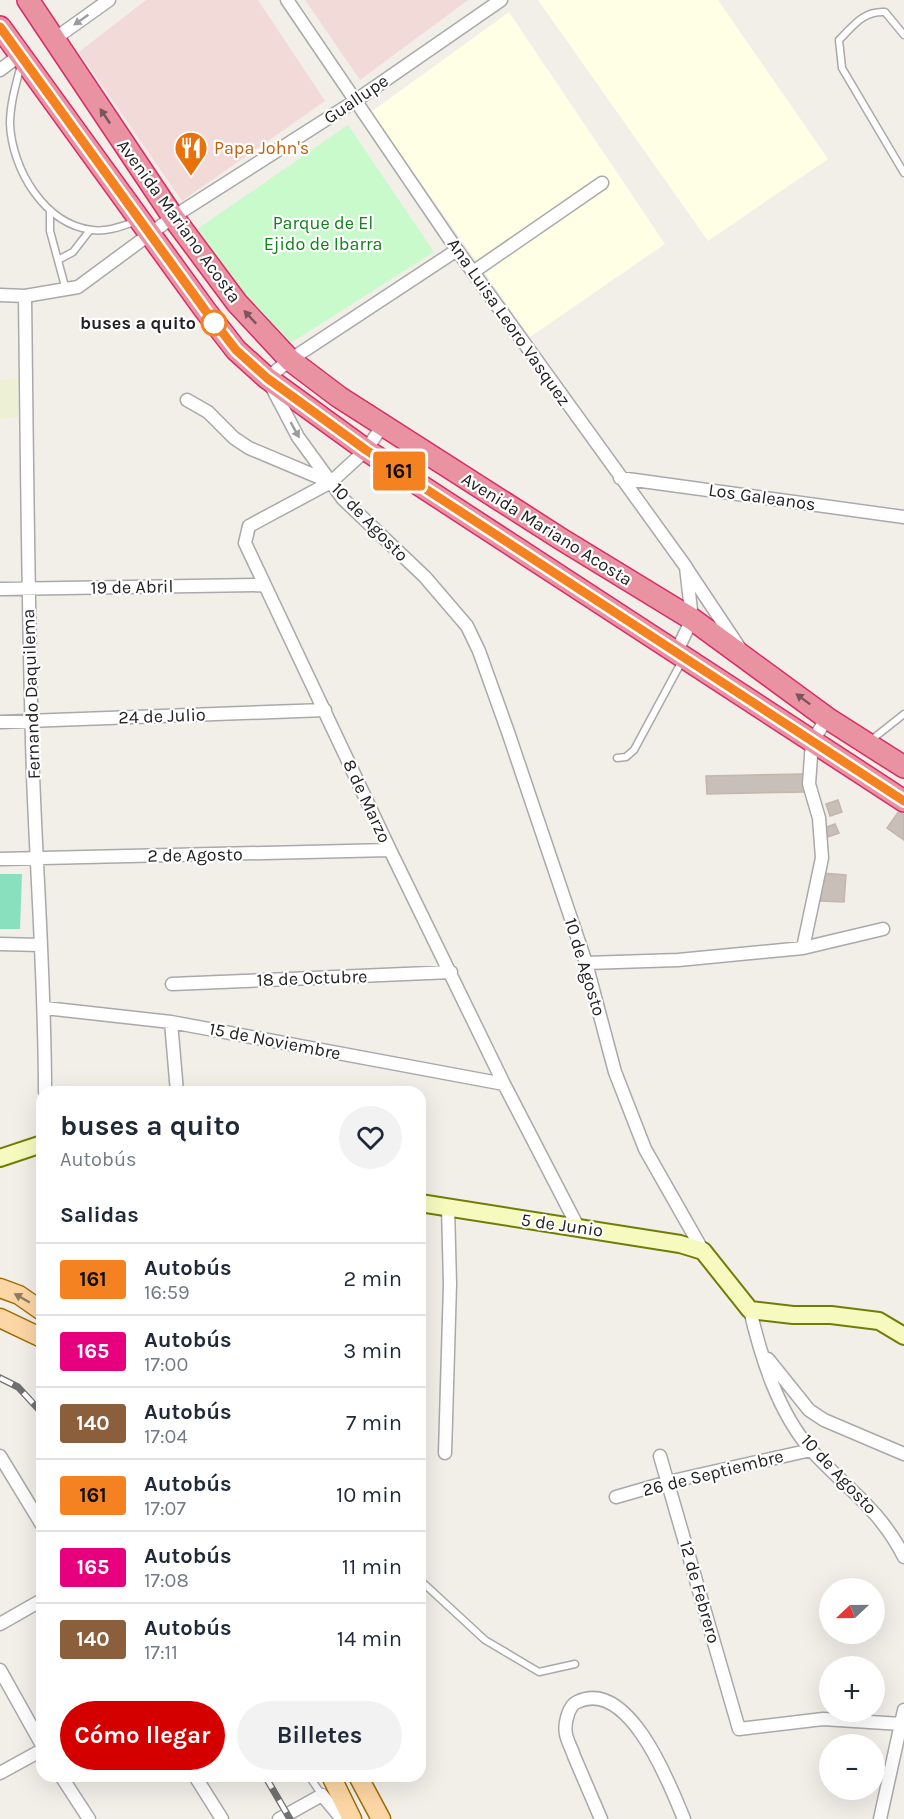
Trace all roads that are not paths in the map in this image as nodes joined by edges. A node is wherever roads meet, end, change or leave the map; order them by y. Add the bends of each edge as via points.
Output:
1 (28, 0) edge
2 (109, 0) edge
3 (287, 0) edge
4 (501, 0) edge
5 (0, 27) edge
6 (904, 35) edge
7 (53, 40) junction
8 (21, 57) junction
9 (0, 70) edge
10 (355, 100) junction
11 (904, 173) edge
12 (602, 183) dead end
13 (50, 210) junction
14 (173, 217) junction
15 (144, 227) junction
16 (90, 230) junction
17 (457, 250) junction
18 (58, 261) junction
19 (473, 272) junction
20 (66, 290) junction
21 (0, 295) edge
22 (25, 296) junction
23 (290, 360) junction
24 (267, 378) junction
25 (187, 400) dead end
26 (383, 425) junction
27 (366, 450) junction
28 (620, 478) junction
29 (331, 482) junction
30 (904, 517) edge
31 (686, 567) junction
32 (264, 585) junction
33 (28, 588) junction
34 (0, 589) edge
35 (692, 619) junction
36 (680, 655) junction
37 (745, 655) junction
38 (325, 710) junction
39 (904, 714) edge
40 (827, 718) junction
41 (32, 721) junction
42 (0, 722) edge
43 (812, 742) junction
44 (867, 743) junction
45 (617, 758) dead end
46 (904, 767) edge
47 (904, 801) edge
48 (390, 850) junction
49 (0, 859) edge
50 (36, 859) junction
51 (883, 929) dead end
52 (0, 944) edge
53 (40, 945) junction
54 (803, 948) junction
55 (586, 963) junction
56 (451, 972) junction
57 (172, 984) dead end
58 (45, 1008) junction
59 (171, 1022) junction
60 (504, 1084) junction
61 (45, 1086) edge
62 (176, 1086) edge
63 (36, 1146) edge
64 (0, 1158) edge
65 (426, 1204) edge
66 (448, 1207) junction
67 (578, 1227) junction
68 (703, 1251) junction
69 (0, 1288) edge
70 (36, 1307) edge
71 (750, 1310) junction
72 (0, 1318) edge
73 (36, 1335) edge
74 (904, 1336) edge
75 (761, 1351) junction
76 (811, 1450) junction
77 (445, 1454) dead end
78 (904, 1454) edge
79 (0, 1456) edge
80 (660, 1456) dead end
81 (668, 1482) junction
82 (616, 1497) dead end
83 (36, 1515) edge
84 (904, 1557) edge
85 (426, 1586) edge
86 (36, 1603) edge
87 (0, 1624) edge
88 (575, 1664) dead end
89 (0, 1670) edge
90 (904, 1710) edge
91 (901, 1724) junction
92 (36, 1734) edge
93 (36, 1753) edge
94 (900, 1753) edge
95 (0, 1773) edge
96 (66, 1782) edge
97 (199, 1782) edge
98 (313, 1782) edge
99 (334, 1782) edge
100 (364, 1782) edge
101 (322, 1795) junction
102 (89, 1819) edge
103 (222, 1819) edge
104 (279, 1819) edge
105 (342, 1819) edge
106 (352, 1819) edge
107 (381, 1819) edge
108 (601, 1819) edge
109 (684, 1819) edge
110 (880, 1819) edge

1 - 7 highway, Avenida Mariano Acosta
2 -> 7 street
3 - 10 street, Ana Luisa Leoro Vasquez
4 - 10 street, Guallupe
5 - 8 highway, Avenida Mariano Acosta
6 - 11 lane via 885,12 874,12 861,17 839,40 842,68
14 -> 7 highway, Avenida Mariano Acosta
8 - 9 street
8 - 13 lane via 11,114 13,150 20,169
8 - 15 highway, Avenida Mariano Acosta
10 - 14 street, Guallupe
10 - 17 street, Ana Luisa Leoro Vasquez
12 - 19 street
13 - 16 lane via 67,222
13 - 18 lane via 50,231
14 - 15 street, Guallupe
23 -> 14 highway, Avenida Mariano Acosta via 237,303
15 - 16 lane
15 - 20 street, Guallupe via 130,251 78,287
15 - 24 highway, Avenida Mariano Acosta via 236,350
16 - 18 lane via 73,252
17 - 19 street, Ana Luisa Leoro Vasquez
17 - 23 street
18 - 20 lane
19 - 28 street, Ana Luisa Leoro Vasquez
20 - 22 street, Guallupe
21 - 22 street, Guallupe
22 - 33 street, Fernando Daquilema
23 - 24 street
23 - 26 highway, Avenida Mariano Acosta
24 - 27 highway, Avenida Mariano Acosta
24 -> 29 street, 10 de Agosto via 298,436
25 - 29 street via 208,412 249,448
26 - 27 street, 8 de Marzo
26 - 35 highway, Avenida Mariano Acosta
27 - 29 street, 8 de Marzo
27 - 36 highway, Avenida Mariano Acosta
28 - 30 street, Los Galeanos
28 - 31 street, Ana Luisa Leoro Vasquez
29 - 32 street, 8 de Marzo via 249,526 244,543
29 - 55 street, 10 de Agosto via 368,525 425,577 467,626
31 - 35 street, Ana Luisa Leoro Vasquez
31 - 37 street
32 - 33 street, 19 de Abril
32 - 38 street, 8 de Marzo
33 - 34 street, 19 de Abril
33 - 41 street, Fernando Daquilema
35 - 36 street
35 - 37 highway, Avenida Mariano Acosta
36 - 43 highway, Avenida Mariano Acosta
36 - 45 lane via 634,750
40 -> 37 highway, Avenida Mariano Acosta
38 - 41 street, 24 de Julio
38 - 48 street, 8 de Marzo
39 - 44 lane
40 - 43 street
40 - 44 highway, Avenida Mariano Acosta
41 - 42 street, 24 de Julio
41 - 50 street, Fernando Daquilema
43 - 47 highway, Avenida Mariano Acosta
43 - 54 street via 809,784 819,818 822,858
44 - 46 highway, Avenida Mariano Acosta
48 - 50 street, 2 de Agosto
48 - 56 street, 8 de Marzo
49 - 50 street, 2 de Agosto
50 - 53 street, Fernando Daquilema
51 - 54 street
52 - 53 street
53 - 58 street, Fernando Daquilema
54 - 55 street via 678,960
55 - 68 street, 10 de Agosto via 615,1072 645,1149
56 - 57 street, 18 de Octubre
56 - 60 street, 8 de Marzo
58 - 59 street, 15 de Noviembre
58 - 61 street, Fernando Daquilema
59 - 60 street, 15 de Noviembre
59 - 62 street
60 - 67 street, 8 de Marzo
63 - 64 street
65 - 66 street, 5 de Junio
66 - 67 street, 5 de Junio
66 - 77 street
67 - 68 street, 5 de Junio
68 - 71 street, 10 de Agosto
70 -> 69 main road
71 - 74 street via 879,1322
71 - 75 street, 10 de Agosto
72 - 73 main road
75 - 76 street, 10 de Agosto via 783,1406
75 - 78 street via 809,1410
76 - 81 street, 26 de Septiembre
76 - 84 street, 10 de Agosto via 874,1511
79 - 83 street
80 - 81 street, 12 de Febrero
81 - 82 street, 26 de Septiembre
81 - 91 street, 12 de Febrero via 739,1729 823,1719
85 - 88 lane via 485,1640 539,1672
86 - 87 street
89 - 92 street
90 - 91 street
91 - 94 street
93 - 95 street
94 - 110 street
96 - 102 street
97 - 103 street
98 - 101 lane
99 - 106 main road
100 - 107 main road
101 - 104 street
101 - 105 street
108 - 109 street via 566,1734 569,1710 585,1699 601,1700 628,1717 652,1748

